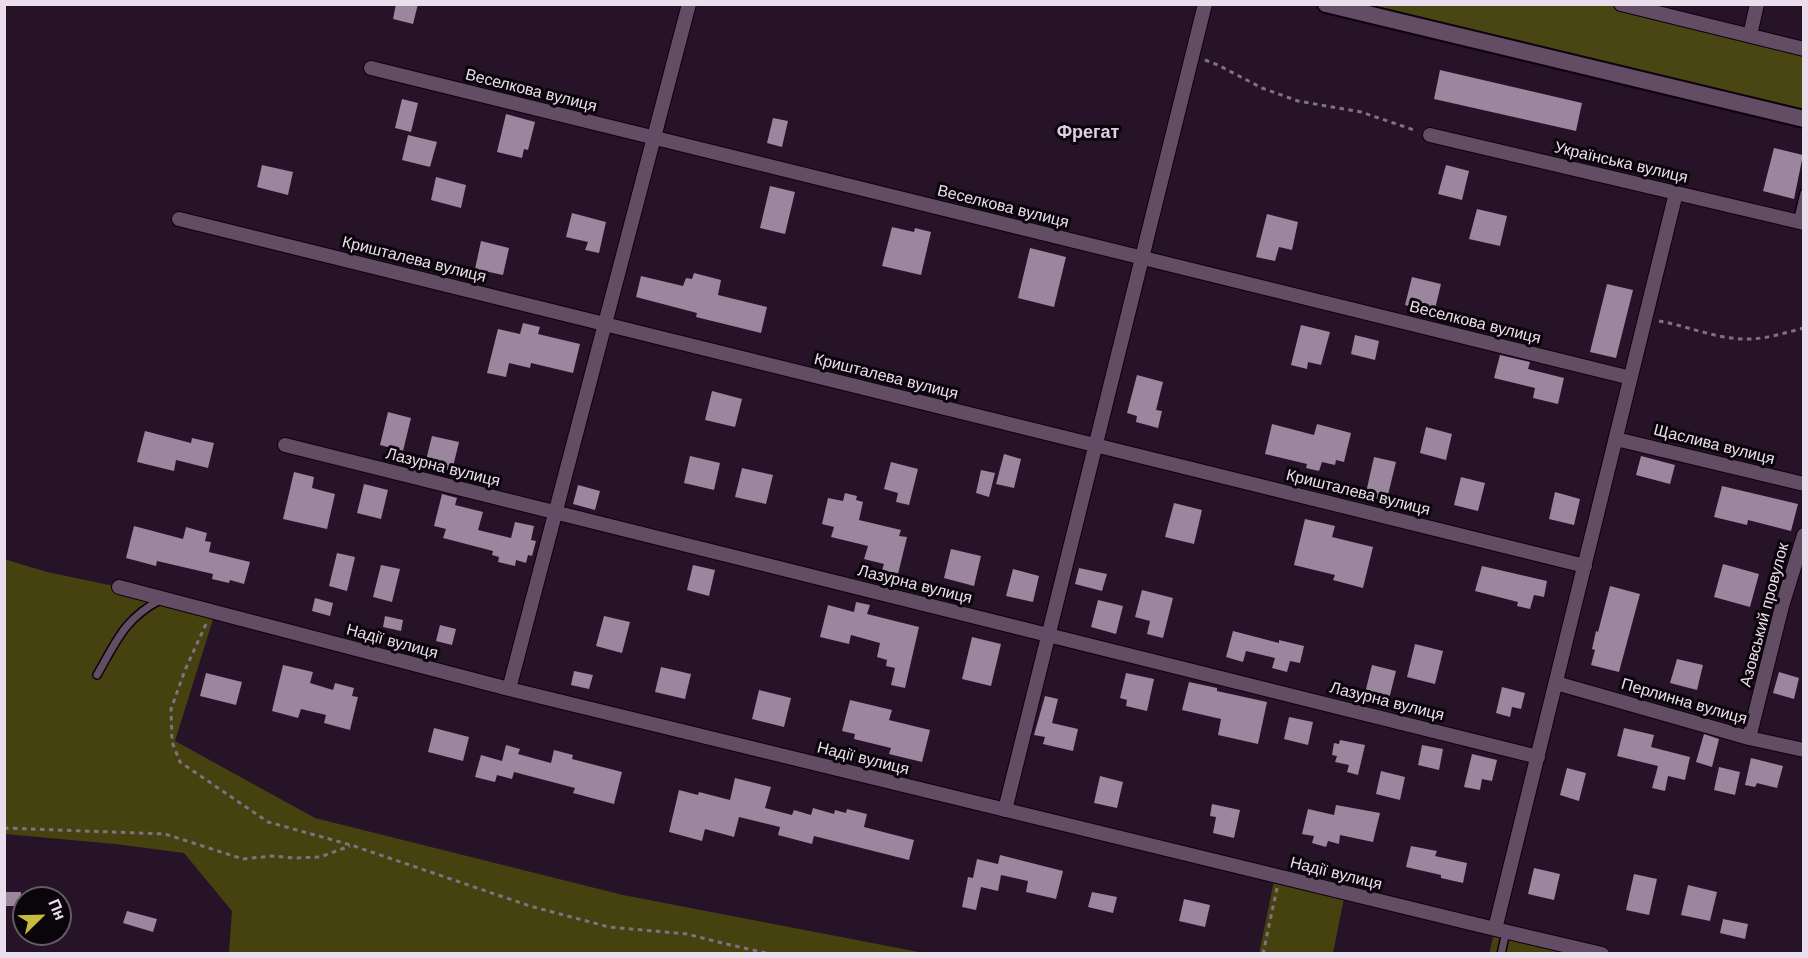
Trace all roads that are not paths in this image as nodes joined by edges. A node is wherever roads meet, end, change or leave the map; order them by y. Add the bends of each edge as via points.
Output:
1 (689, 4) edge
2 (1205, 4) edge
3 (1326, 4) edge
4 (1621, 4) edge
5 (1757, 4) edge
6 (1750, 36) junction
7 (1803, 49) edge
8 (371, 68) dead end
9 (1803, 119) edge
10 (1430, 135) road end
11 (654, 138) junction
12 (1676, 193) junction
13 (1803, 193) edge
14 (179, 219) dead end
15 (1800, 222) edge
16 (1142, 258) junction
17 (605, 324) junction
18 (1627, 377) dead end
19 (1616, 439) junction
20 (285, 445) dead end
21 (1095, 446) junction
22 (1803, 484) edge
23 (556, 513) junction
24 (1803, 535) edge
25 (1585, 566) junction
26 (119, 587) dead end
27 (162, 599) junction
28 (1048, 635) junction
29 (97, 675) dead end
30 (1556, 682) junction
31 (509, 689) junction
32 (1749, 738) junction
33 (1803, 750) edge
34 (1538, 757) junction
35 (1005, 810) junction
36 (1501, 931) junction
37 (1501, 954) edge
38 (1602, 954) edge

1 - 11 street
2 - 16 street
3 - 9 street
4 - 6 street
5 - 6 street
6 - 7 street
8 - 11 street, Веселкова вулиця
10 - 12 street, Українська вулиця
11 - 16 street, Веселкова вулиця
11 - 17 street
12 - 15 street, Українська вулиця
12 - 19 street
13 - 15 lane
14 - 17 street, Кришталева вулиця
16 - 18 street, Веселкова вулиця
16 - 21 street
17 - 21 street, Кришталева вулиця
17 - 23 street
19 - 22 street, Щаслива вулиця
19 - 25 street
20 - 23 street, Лазурна вулиця
21 - 25 street, Кришталева вулиця
21 - 28 street
23 - 28 street, Лазурна вулиця
23 - 31 street
24 - 32 street, Азовський провулок
25 - 30 street
26 - 27 street, Надії вулиця
27 - 29 lane via 148,606 118,636
27 - 31 street, Надії вулиця
28 - 34 street, Лазурна вулиця
28 - 35 street
30 - 32 street, Перлинна вулиця
30 - 34 street
31 - 35 street, Надії вулиця
32 - 33 street, Перлинна вулиця
34 - 36 street
35 - 36 street, Надії вулиця
36 - 37 lane
36 - 38 street, Надії вулиця

